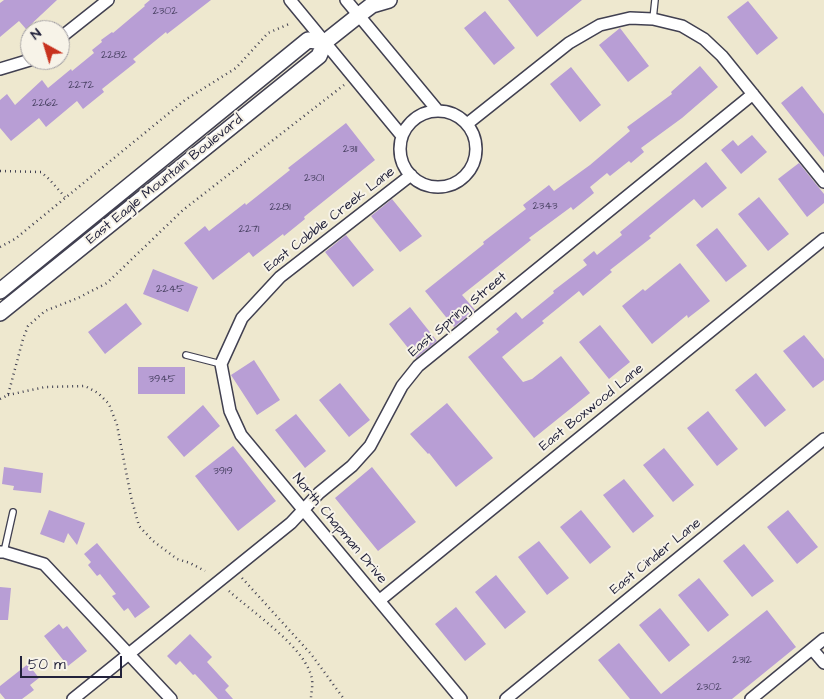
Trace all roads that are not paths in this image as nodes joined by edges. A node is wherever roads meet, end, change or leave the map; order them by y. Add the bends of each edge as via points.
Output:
1 (108, 0) edge
2 (290, 0) edge
3 (346, 0) edge
4 (389, 0) edge
5 (655, 0) edge
6 (373, 3) edge
7 (359, 15) junction
8 (653, 19) junction
9 (70, 30) edge
10 (325, 42) junction
11 (20, 63) edge
12 (0, 68) edge
13 (753, 94) junction
14 (438, 111) junction
15 (467, 124) junction
16 (402, 136) junction
17 (411, 175) junction
18 (824, 182) edge
19 (824, 239) edge
20 (0, 291) edge
21 (0, 314) edge
22 (186, 356) dead end
23 (221, 364) junction
24 (824, 439) edge
25 (302, 509) junction
26 (12, 512) dead end
27 (2, 552) edge
28 (380, 600) junction
29 (824, 639) edge
30 (812, 649) junction
31 (128, 655) junction
32 (824, 663) edge
33 (72, 699) edge
34 (171, 699) edge
35 (461, 699) edge
36 (506, 699) edge
37 (751, 699) edge

1 - 9 street
2 - 10 street
3 - 7 street
4 - 6 street, East Eagle Mountain Boulevard
5 - 8 lane
6 - 7 street, East Eagle Mountain Boulevard
7 - 10 street, East Eagle Mountain Boulevard
7 - 14 street
8 - 13 street via 682,26 704,39
8 - 15 street via 630,18 600,25 569,43
10 - 16 street
10 - 20 street, East Eagle Mountain Boulevard via 308,40
10 - 21 street, East Eagle Mountain Boulevard via 319,56
11 - 12 street
13 - 18 street
13 - 25 street, East Spring Street via 418,366 402,386 370,446
14 - 15 street via 449,112
14 - 16 street via 416,118
15 - 17 street via 474,135 476,148 468,172 458,181 434,187
16 - 17 street via 401,157
17 - 23 street, East Cobble Creek Lane via 280,277 242,318
19 - 28 street, East Boxwood Lane
22 - 23 lane
23 - 25 street, North Chapman Drive via 230,411 241,435
24 - 36 street, East Cinder Lane
25 - 28 street, North Chapman Drive
25 - 31 street, East Spring Street via 290,523
26 - 27 lane
27 - 31 street via 44,564
28 - 35 street, North Chapman Drive
29 - 30 street
30 - 32 street
30 - 37 street
31 - 33 street, East Spring Street
31 - 34 street

